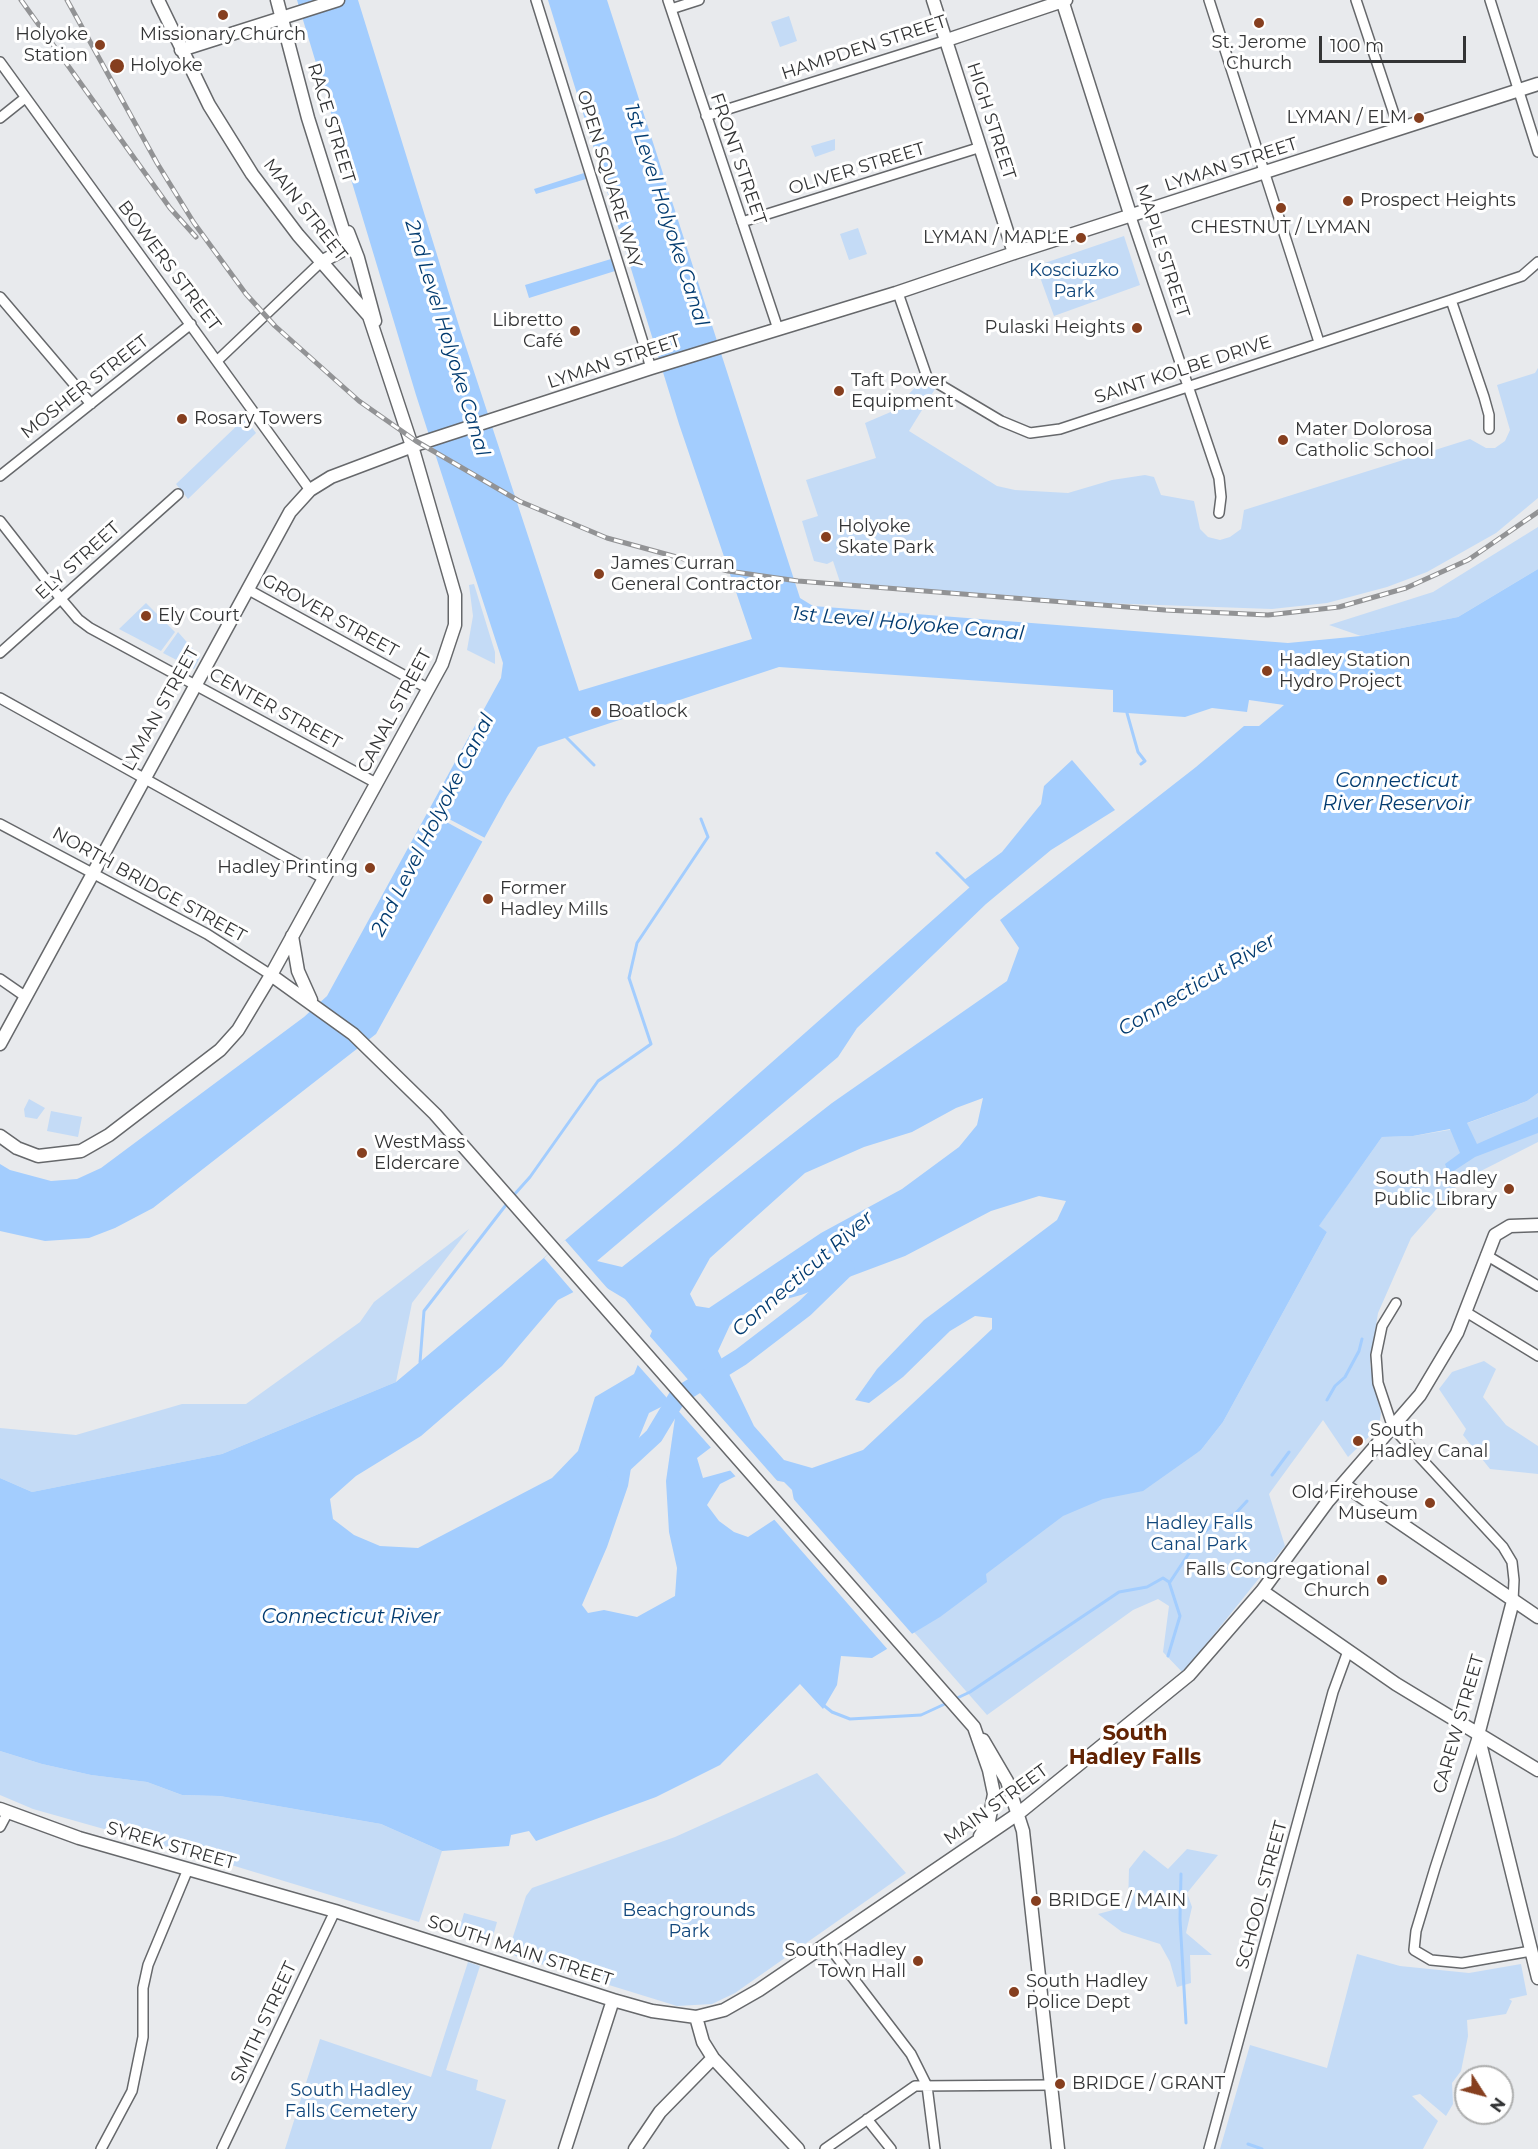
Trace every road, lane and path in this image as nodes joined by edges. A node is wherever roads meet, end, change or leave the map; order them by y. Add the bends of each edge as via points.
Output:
1 (158, 0) edge
2 (277, 0) edge
3 (338, 0) edge
4 (536, 0) edge
5 (699, 0) edge
6 (933, 0) edge
7 (1064, 0) edge
8 (1209, 0) edge
9 (1356, 0) edge
10 (1490, 0) edge
11 (669, 4) edge
12 (282, 17) junction
13 (947, 40) junction
14 (181, 50) junction
15 (0, 62) edge
16 (1538, 84) edge
17 (1518, 92) junction
18 (25, 98) junction
19 (706, 116) junction
20 (0, 118) edge
21 (1399, 129) junction
22 (981, 147) junction
23 (1538, 152) edge
24 (1264, 174) junction
25 (1131, 217) junction
26 (342, 220) junction
27 (742, 222) junction
28 (1014, 253) junction
29 (321, 262) junction
30 (1538, 262) edge
31 (898, 293) junction
32 (0, 297) edge
33 (1451, 300) junction
34 (191, 324) junction
35 (778, 329) junction
36 (378, 340) junction
37 (1319, 342) junction
38 (218, 360) junction
39 (654, 367) junction
40 (1187, 385) junction
41 (91, 404) junction
42 (1489, 429) dead end
43 (412, 446) junction
44 (0, 476) edge
45 (310, 490) junction
46 (178, 494) dead end
47 (1219, 513) dead end
48 (0, 521) edge
49 (247, 589) junction
50 (61, 599) junction
51 (0, 653) edge
52 (195, 684) junction
53 (429, 689) junction
54 (0, 698) edge
55 (143, 779) junction
56 (376, 783) junction
57 (0, 824) edge
58 (92, 875) junction
59 (323, 878) junction
60 (292, 936) junction
61 (271, 975) junction
62 (0, 979) edge
63 (26, 997) junction
64 (312, 1002) junction
65 (0, 1044) edge
66 (0, 1136) edge
67 (1538, 1225) edge
68 (1486, 1255) junction
69 (1538, 1286) edge
70 (1396, 1303) dead end
71 (1466, 1312) junction
72 (1538, 1356) edge
73 (1393, 1428) junction
74 (1343, 1484) junction
75 (1262, 1591) junction
76 (1513, 1601) junction
77 (1538, 1617) edge
78 (1348, 1651) junction
79 (974, 1727) junction
80 (1478, 1735) junction
81 (1538, 1770) edge
82 (4, 1810) edge
83 (1019, 1813) junction
84 (0, 1827) edge
85 (975, 1844) junction
86 (188, 1869) junction
87 (335, 1911) junction
88 (827, 1944) junction
89 (1531, 1951) junction
90 (1538, 1978) edge
91 (612, 2000) junction
92 (696, 2017) junction
93 (713, 2058) junction
94 (1051, 2085) junction
95 (927, 2086) junction
96 (867, 2119) junction
97 (101, 2149) edge
98 (222, 2149) edge
99 (565, 2149) edge
100 (635, 2149) edge
101 (798, 2149) edge
102 (825, 2149) edge
103 (891, 2149) edge
104 (935, 2149) edge
105 (1059, 2149) edge
106 (1209, 2149) edge

1 - 14 main road, MAIN STREET
2 - 12 main road, RACE STREET
3 - 12 main road
4 - 39 street, OPEN SQUARE WAY
5 - 11 street
6 - 13 main road, HIGH STREET
7 - 13 main road, HAMPDEN STREET
7 - 25 main road, MAPLE STREET
8 - 24 street
9 - 21 street
10 - 17 street
11 - 19 street, FRONT STREET
12 - 14 main road
12 - 26 main road, RACE STREET via 308,118
13 - 19 street, HAMPDEN STREET
13 - 22 main road, HIGH STREET
14 - 29 main road, MAIN STREET via 241,158
15 - 18 street, BOWERS STREET
16 - 17 main road, LYMAN STREET
17 - 21 main road, LYMAN STREET
17 - 23 street
18 - 20 street
18 - 34 street, BOWERS STREET
19 - 27 street, FRONT STREET
21 - 24 main road, LYMAN STREET
22 - 27 street, OLIVER STREET
22 - 28 main road, HIGH STREET
24 - 25 main road, LYMAN STREET
24 - 37 street
25 - 28 main road, LYMAN STREET
25 - 40 street, MAPLE STREET
26 - 29 main road, RACE STREET via 345,245 337,255
26 - 36 main road, RACE STREET via 358,258
27 - 35 street, FRONT STREET
28 - 31 main road, LYMAN STREET
29 - 36 main road, MAIN STREET via 365,310
29 - 38 street
30 - 33 street, SAINT KOLBE DRIVE via 1522,276
31 - 35 main road, LYMAN STREET
31 - 40 street, SAINT KOLBE DRIVE via 927,377 1016,429 1030,433 1060,429
32 - 41 street
33 - 37 street, SAINT KOLBE DRIVE
33 - 42 street via 1484,397
34 - 38 street, BOWERS STREET
34 - 41 street, MOSHER STREET
35 - 39 main road, LYMAN STREET
36 - 43 main road, MAIN STREET
37 - 40 street, SAINT KOLBE DRIVE
38 - 45 street, BOWERS STREET
39 - 43 main road, LYMAN STREET
40 - 47 street, MAPLE STREET via 1220,478
41 - 44 street, MOSHER STREET
43 - 45 main road, LYMAN STREET via 348,469
43 - 53 main road, CANAL STREET via 456,612 449,648
45 - 49 main road, LYMAN STREET via 290,512
46 - 50 street, ELY STREET
48 - 50 street, CENTER STREET
49 - 52 main road, LYMAN STREET
49 - 53 street, GROVER STREET
50 - 51 street, ELY STREET
50 - 52 street, CENTER STREET via 90,628
52 - 55 main road, LYMAN STREET
52 - 56 street, CENTER STREET
53 - 56 main road, CANAL STREET
54 - 55 street
55 - 58 main road, LYMAN STREET
55 - 59 street
56 - 59 main road, CANAL STREET
57 - 58 street, NORTH BRIDGE STREET
58 - 61 street, NORTH BRIDGE STREET via 207,934
58 - 63 main road, LYMAN STREET
59 - 60 main road, CANAL STREET
60 - 61 main road, CANAL STREET
60 - 64 main road via 297,971
61 - 64 main road, NORTH BRIDGE STREET
61 - 66 main road, CANAL STREET via 238,1030 220,1050 109,1135 81,1151 38,1156
62 - 63 street
63 - 65 main road, LYMAN STREET
64 - 79 main road, NORTH BRIDGE STREET via 353,1034 435,1114
67 - 68 main road via 1502,1229 1491,1241
68 - 69 street
68 - 71 main road, MAIN STREET
70 - 73 street via 1382,1326 1376,1355 1378,1383
71 - 72 street
71 - 73 main road, MAIN STREET via 1434,1373
73 - 74 main road, MAIN STREET
73 - 76 street, CAREW STREET via 1503,1547 1512,1562
74 - 75 main road, MAIN STREET
74 - 76 main road
75 - 78 main road
75 - 83 main road, MAIN STREET via 1189,1675
76 - 77 main road
76 - 80 main road, CAREW STREET
78 - 80 main road
78 - 106 street, SCHOOL STREET via 1333,1692
79 - 83 main road via 999,1765
79 - 85 main road via 994,1794 989,1821
80 - 81 main road
80 - 89 main road
80 - 89 street, CAREW STREET via 1435,1868 1414,1950 1431,1960 1462,1963
82 - 84 street
82 - 86 main road, SYREK STREET via 79,1838
83 - 85 main road, MAIN STREET
83 - 94 main road
85 - 88 main road, MAIN STREET
86 - 87 main road, SYREK STREET
86 - 97 street via 148,1965 143,1988 143,2037 132,2091
87 - 91 main road, SOUTH MAIN STREET
87 - 98 street, SMITH STREET
88 - 92 main road, MAIN STREET via 736,2004
88 - 95 street via 911,2054
89 - 90 main road
91 - 92 main road, SOUTH MAIN STREET
91 - 99 main road
92 - 93 main road via 703,2042
93 - 100 main road via 654,2119
93 - 101 main road
94 - 95 street
94 - 105 main road
95 - 96 street via 907,2089
95 - 104 street
96 - 102 street
96 - 103 street

